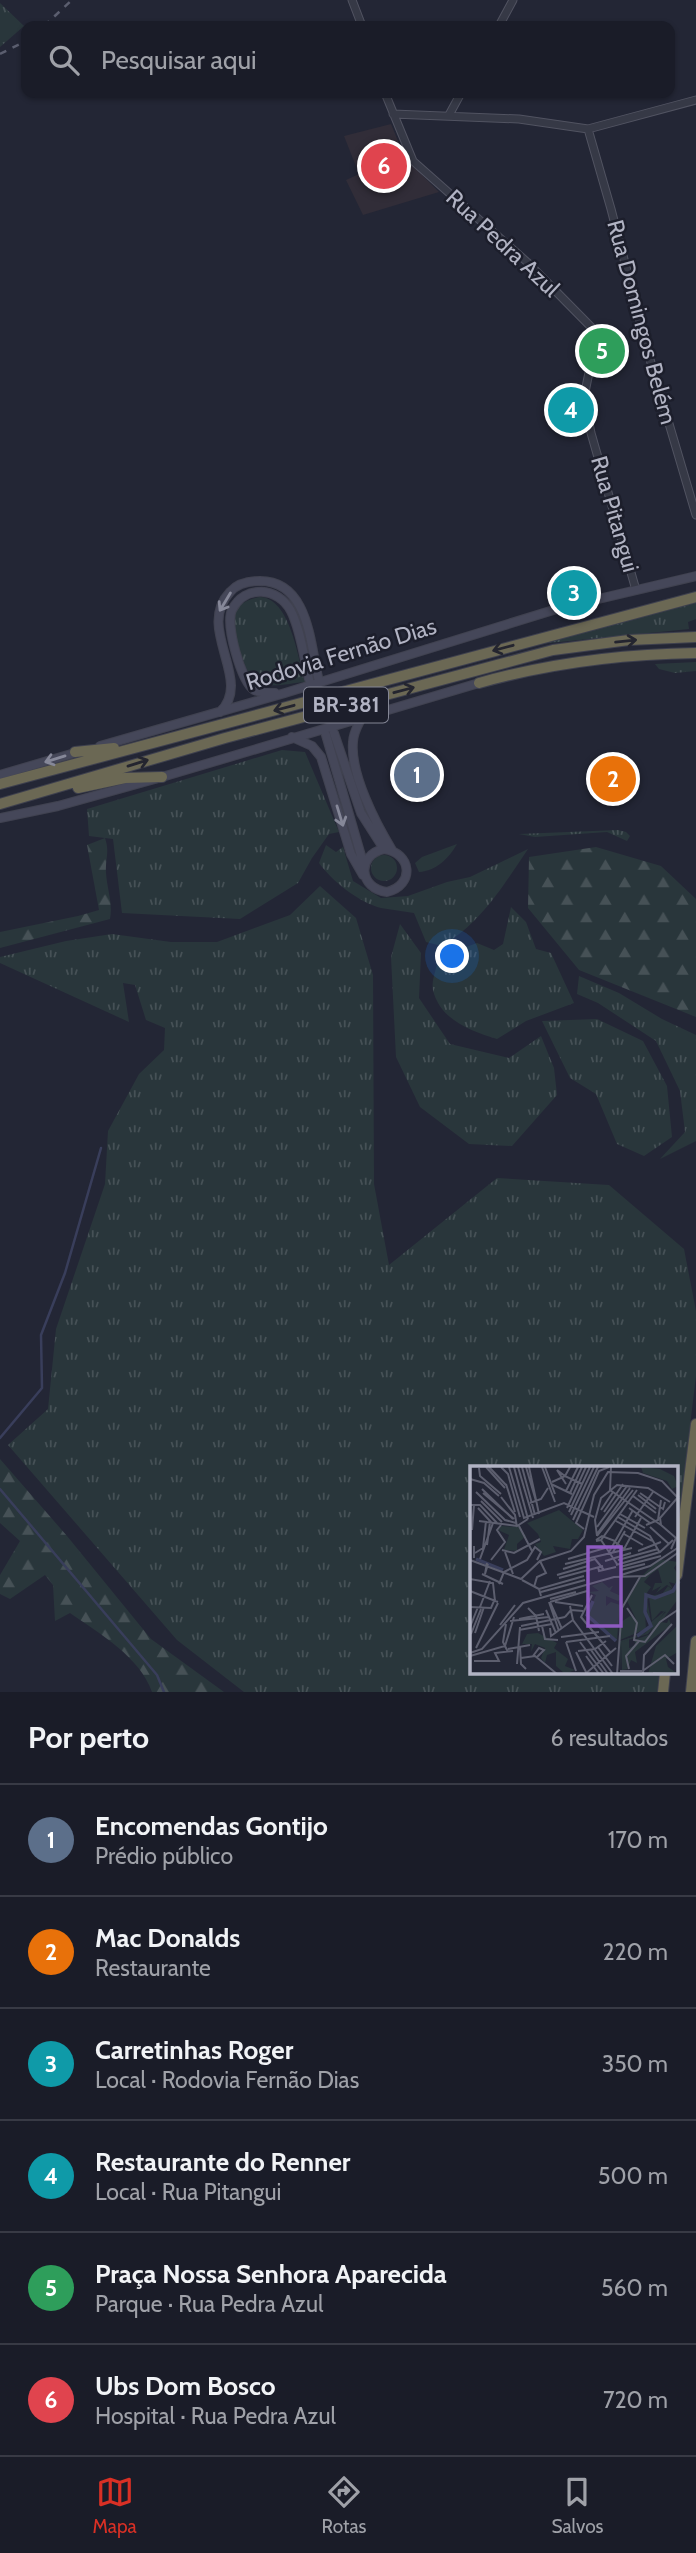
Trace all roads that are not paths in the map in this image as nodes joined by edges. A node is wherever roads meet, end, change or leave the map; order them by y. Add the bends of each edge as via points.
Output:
1 (352, 0) edge
2 (513, 0) edge
3 (360, 21) edge
4 (502, 21) edge
5 (387, 98) edge
6 (458, 98) edge
7 (696, 100) edge
8 (393, 114) junction
9 (449, 115) junction
10 (587, 129) junction
11 (584, 397) joint
12 (696, 515) edge
13 (696, 576) edge
14 (636, 590) junction
15 (696, 597) edge
16 (696, 637) edge
17 (696, 653) edge
18 (479, 684) joint
19 (285, 693) junction
20 (220, 713) junction
21 (362, 717) junction
22 (292, 737) junction
23 (151, 743) junction
24 (75, 752) junction
25 (0, 775) edge
26 (162, 777) junction
27 (0, 784) edge
28 (0, 804) edge
29 (0, 818) edge
30 (388, 850) junction
31 (364, 866) junction
32 (365, 877) junction
33 (696, 1424) edge
34 (678, 1567) edge
35 (696, 1641) edge
36 (665, 1674) edge
37 (663, 1692) edge
38 (691, 1692) edge

1 - 3 street
2 - 4 street
5 - 8 street, Rua Pedra Azul
6 - 9 street
7 - 10 street
8 - 9 street
8 - 11 street, Rua Pedra Azul via 413,161 527,262 597,333
9 - 10 street via 537,120
10 - 12 street, Rua Domingos Belém
11 - 14 street, Rua Pitangui
13 - 14 main road, Rodovia Fernão Dias / BR-381
14 - 19 main road, Rodovia Fernão Dias / BR-381 via 560,608
15 -> 23 highway, Rodovia Fernão Dias / BR-381
28 -> 16 highway, Rodovia Fernão Dias / BR-381 via 553,650
17 - 18 highway, BR-381 via 561,665
18 - 21 main road, BR-381
19 - 20 main road, Rodovia Fernão Dias / BR-381
19 -> 20 main road via 253,689 244,678 229,624 231,611 245,595 264,591 285,602 313,678 306,624 286,589 270,582 239,585 218,615 231,697
20 - 24 main road, Rodovia Fernão Dias / BR-381
21 - 22 main road, BR-381
21 - 30 main road via 352,744 356,767
22 - 26 main road, BR-381
22 -> 32 main road via 312,746 321,757 351,854
23 - 24 highway
23 - 27 highway, Rodovia Fernão Dias / BR-381
24 -> 25 main road, Rodovia Fernão Dias / BR-381
26 - 28 highway via 125,778
26 - 29 main road, BR-381
30 - 31 main road via 371,854
30 - 31 main road via 361,813 330,734
30 - 32 main road via 400,855 406,866 405,879 387,892 368,884
31 - 32 main road
33 - 34 highway
35 - 38 highway
36 - 37 highway

